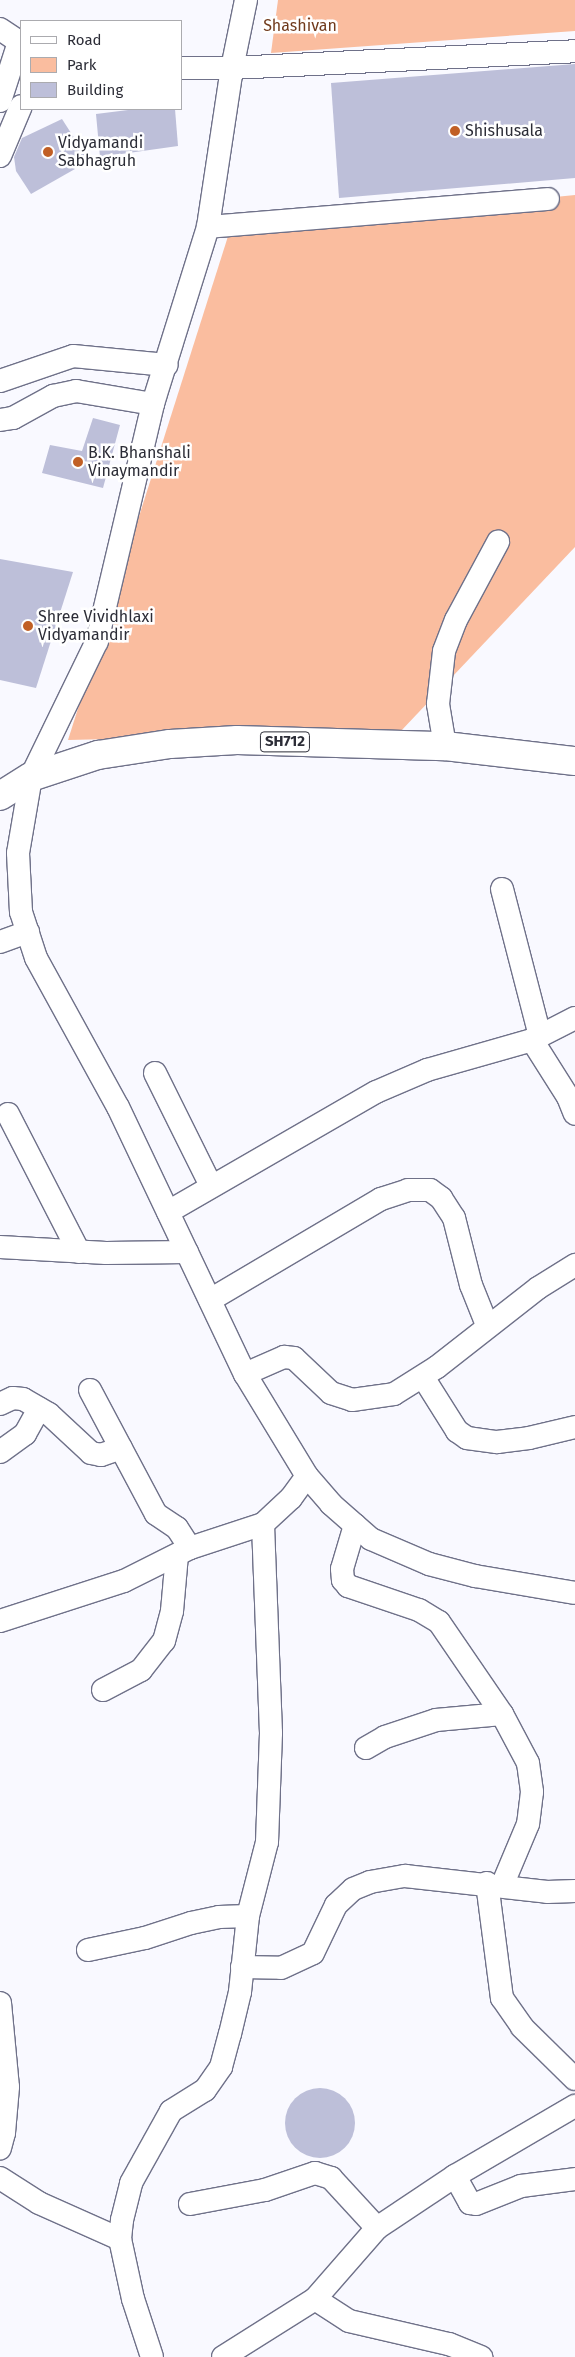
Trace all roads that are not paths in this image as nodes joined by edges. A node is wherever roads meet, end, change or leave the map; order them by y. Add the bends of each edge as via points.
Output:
1 (246, 0) edge
2 (0, 28) edge
3 (20, 42) edge
4 (575, 52) edge
5 (182, 68) edge
6 (232, 68) junction
7 (0, 101) edge
8 (20, 108) edge
9 (0, 156) edge
10 (548, 199) dead end
11 (208, 227) junction
12 (167, 365) junction
13 (24, 374) junction
14 (0, 381) edge
15 (39, 404) junction
16 (154, 404) junction
17 (0, 420) edge
18 (498, 542) dead end
19 (445, 746) junction
20 (575, 761) edge
21 (31, 777) junction
22 (1, 795) edge
23 (502, 889) dead end
24 (28, 932) junction
25 (0, 942) edge
26 (575, 1018) edge
27 (536, 1038) junction
28 (155, 1073) dead end
29 (8, 1114) dead end
30 (575, 1114) edge
31 (210, 1186) junction
32 (168, 1212) junction
33 (0, 1247) edge
34 (79, 1252) junction
35 (187, 1252) junction
36 (575, 1265) edge
37 (210, 1300) junction
38 (487, 1325) junction
39 (245, 1374) junction
40 (423, 1377) junction
41 (90, 1390) dead end
42 (0, 1404) edge
43 (39, 1408) junction
44 (575, 1427) edge
45 (121, 1448) junction
46 (0, 1452) edge
47 (307, 1476) junction
48 (263, 1524) junction
49 (355, 1525) junction
50 (184, 1552) junction
51 (575, 1594) edge
52 (0, 1621) edge
53 (103, 1690) dead end
54 (502, 1714) junction
55 (366, 1748) dead end
56 (495, 1885) junction
57 (575, 1891) edge
58 (248, 1916) junction
59 (88, 1950) dead end
60 (242, 1967) junction
61 (0, 2004) edge
62 (575, 2079) edge
63 (575, 2106) edge
64 (2, 2138) edge
65 (455, 2176) junction
66 (575, 2179) edge
67 (4, 2188) edge
68 (190, 2204) dead end
69 (377, 2228) junction
70 (120, 2239) junction
71 (315, 2299) junction
72 (152, 2357) edge
73 (223, 2357) edge
74 (482, 2357) edge

1 - 6 street
2 - 3 street
3 - 7 street
4 - 6 street
5 - 6 street
6 - 11 street
8 - 9 street
10 - 11 street
11 - 12 street
12 - 13 street via 73,356
12 - 16 street
13 - 14 street
13 - 15 street
15 - 16 street via 53,396 76,391
15 - 17 street via 14,418
16 - 21 street via 97,641
18 - 19 street via 456,620 444,651 438,698
19 - 20 main road, SH712
19 - 21 main road, SH712 via 237,740 170,744 98,755
21 - 22 main road, SH712
21 - 24 street via 18,853 21,912
23 - 27 street
24 - 25 street
24 - 32 street via 36,958 118,1108
26 - 27 street
27 - 30 street
27 - 31 street via 427,1070 376,1092
28 - 31 street
29 - 34 street
31 - 32 street
32 - 35 street
33 - 34 street
34 - 35 street
35 - 37 street
36 - 38 street
37 - 38 street via 381,1199 408,1190 430,1190 441,1198 454,1218 470,1285
37 - 39 street
38 - 40 street
39 - 40 street via 284,1357 294,1358 331,1393 352,1400 394,1394
39 - 47 street
40 - 44 street via 457,1431 467,1438 497,1442
41 - 45 street
42 - 43 street via 13,1398 23,1399
43 - 45 street via 91,1453 101,1455
43 - 46 street via 25,1434
45 - 50 street via 156,1514 177,1528
47 - 48 street via 291,1498
47 - 49 street
48 - 50 street
48 - 58 street via 270,1625 267,1842
49 - 51 street via 371,1539 429,1564
49 - 54 street via 342,1569 348,1586 419,1610 439,1622
50 - 52 street via 124,1581
50 - 53 street via 164,1641 140,1670
54 - 55 street via 436,1720 385,1737
54 - 56 street via 528,1763 532,1792 528,1824
56 - 57 street via 547,1892
56 - 60 street via 404,1876 370,1882 353,1889 336,1904 313,1953 281,1968
56 - 62 street via 502,1998 522,2027
58 - 59 street via 191,1923 146,1938
58 - 60 street
60 - 70 street via 240,1992 220,2067 205,2090 171,2110 131,2182
61 - 64 street via 7,2078
63 - 65 street
65 - 66 street via 470,2203 476,2204 521,2186
65 - 69 street
67 - 70 street
68 - 69 street via 265,2190 315,2173 331,2178
69 - 71 street
70 - 72 street via 133,2299
71 - 73 street
71 - 74 street via 349,2321 449,2344

